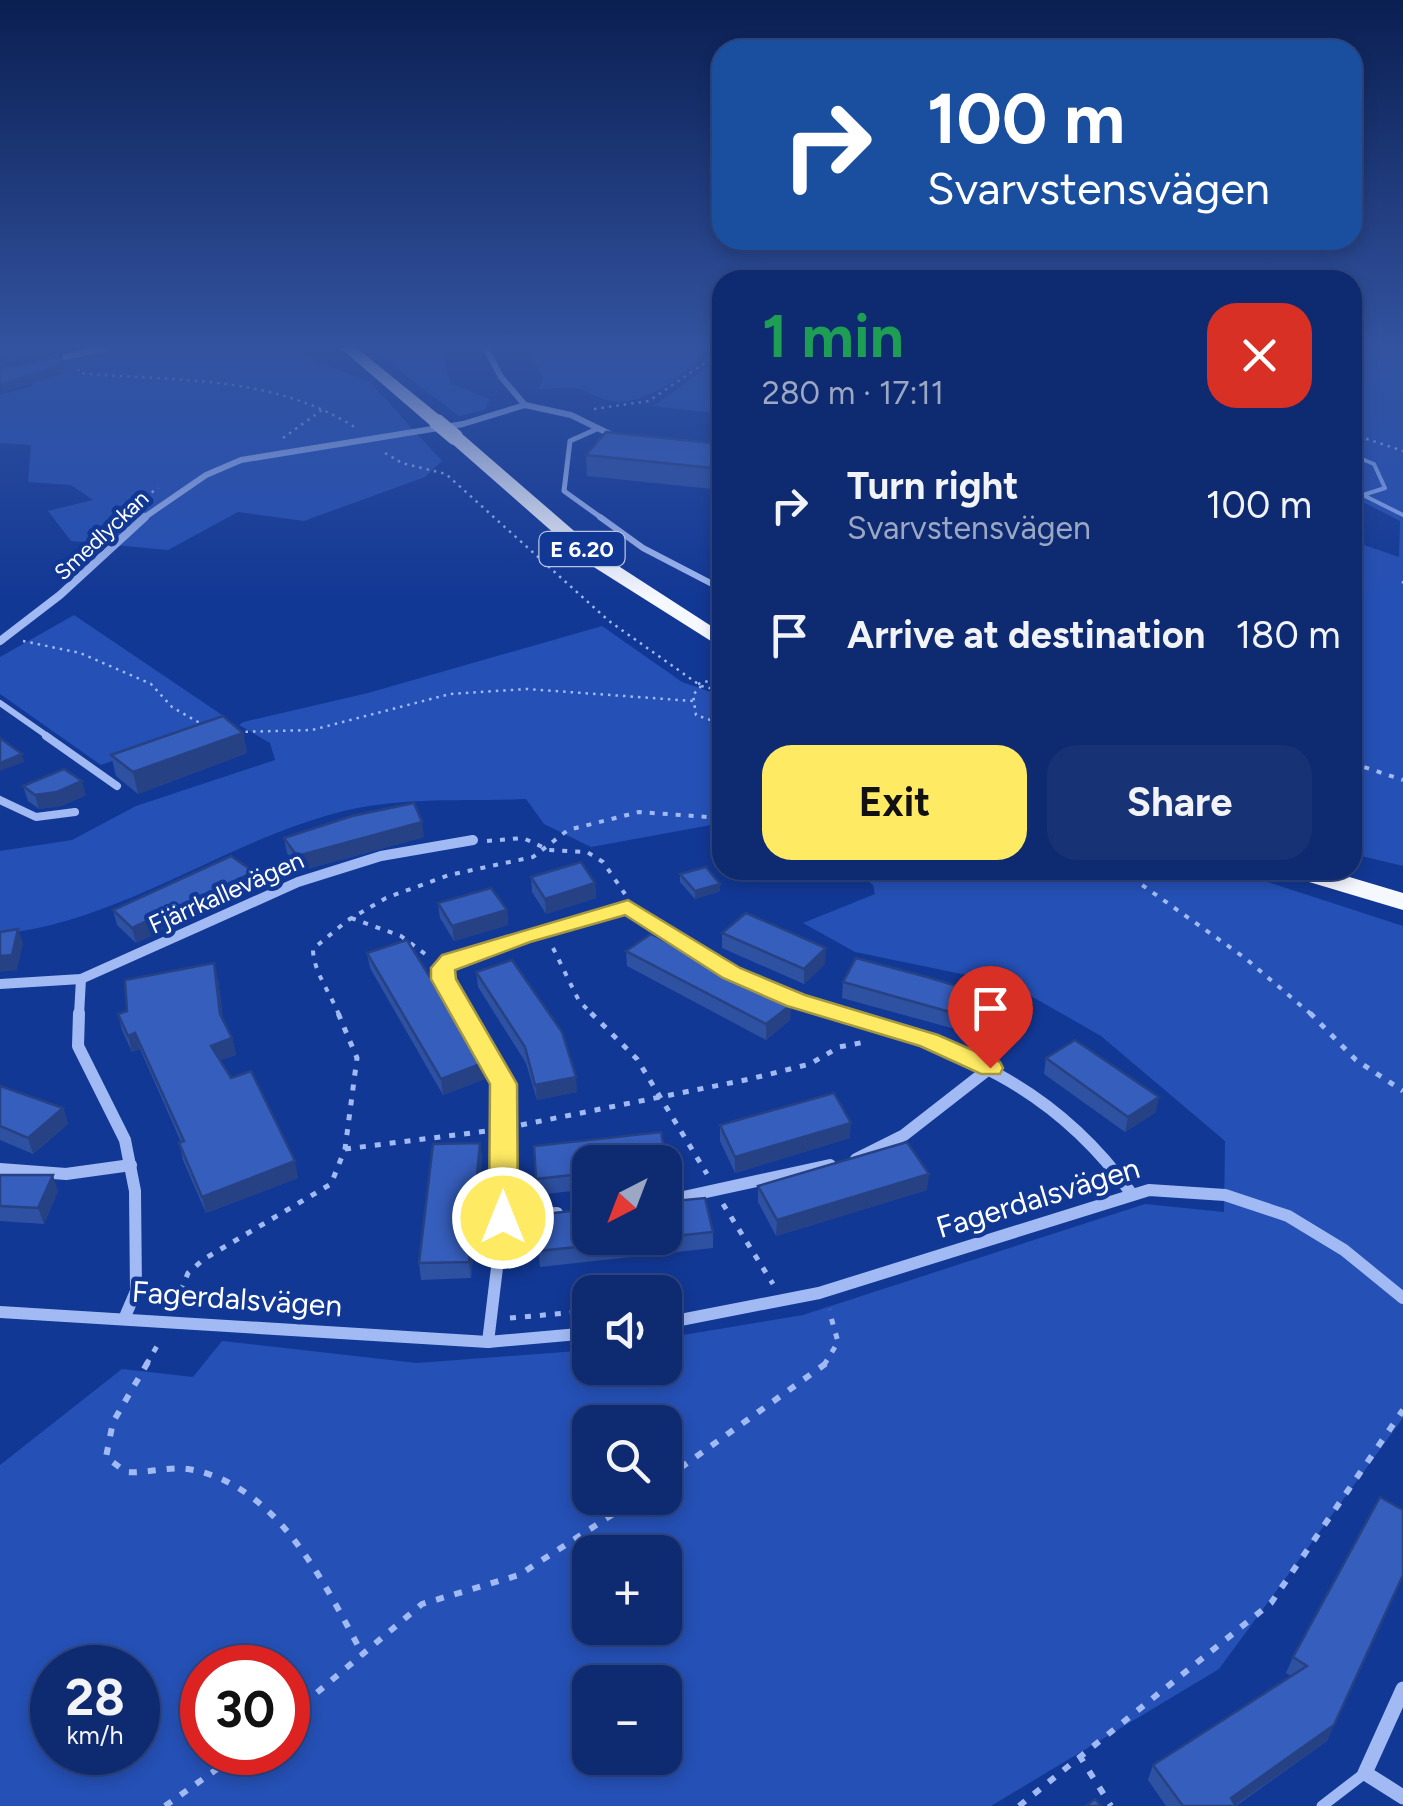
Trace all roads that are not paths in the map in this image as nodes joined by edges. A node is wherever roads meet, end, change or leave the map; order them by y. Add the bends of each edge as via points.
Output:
1 (429, 429) edge
2 (445, 429) edge
3 (597, 429) edge
4 (602, 429) edge
5 (628, 433) edge
6 (614, 436) junction
7 (633, 443) edge
8 (712, 584) edge
9 (712, 635) edge
10 (0, 641) edge
11 (0, 703) edge
12 (117, 786) dead end
13 (0, 800) edge
14 (75, 812) dead end
15 (472, 840) road end
16 (1362, 879) edge
17 (1331, 880) edge
18 (1403, 889) edge
19 (1403, 902) edge
20 (81, 979) junction
21 (0, 984) edge
22 (990, 1068) junction
23 (131, 1165) junction
24 (0, 1169) edge
25 (1132, 1193) junction
26 (682, 1198) edge
27 (572, 1213) edge
28 (504, 1215) junction
29 (1403, 1298) edge
30 (0, 1312) edge
31 (124, 1319) junction
32 (682, 1320) edge
33 (572, 1334) edge
34 (488, 1342) junction
35 (1403, 1689) edge
36 (1365, 1773) junction
37 (1403, 1798) edge
38 (1322, 1806) edge

1 - 10 street, Smedlyckan via 252,457 210,471 149,512 52,606
2 - 9 highway, E 6.20, bridge via 596,560
3 - 8 lane via 570,441 564,491 643,548
4 - 6 street
5 - 6 lane
6 - 7 street
11 - 12 lane
13 - 14 lane via 44,820
15 - 20 street, Fjärrkallevägen via 381,856 298,882
16 - 18 highway
17 - 19 highway
20 - 21 street, Fjärrkallevägen
20 - 23 street via 78,1046
22 - 25 street via 1098,1145
22 - 26 street via 904,1135 860,1158
22 - 28 street via 731,973 628,907 545,930 444,966 444,979 504,1084
23 - 24 street via 38,1176
23 - 31 street via 138,1262
25 - 29 street, Fagerdalsvägen via 1200,1188 1245,1199 1349,1251
25 - 32 street, Fagerdalsvägen via 818,1292
27 - 28 street
28 - 34 street
30 - 31 street, Fagerdalsvägen
31 - 34 street, Fagerdalsvägen
33 - 34 street, Fagerdalsvägen
35 - 36 street
36 - 37 street
36 - 38 lane

